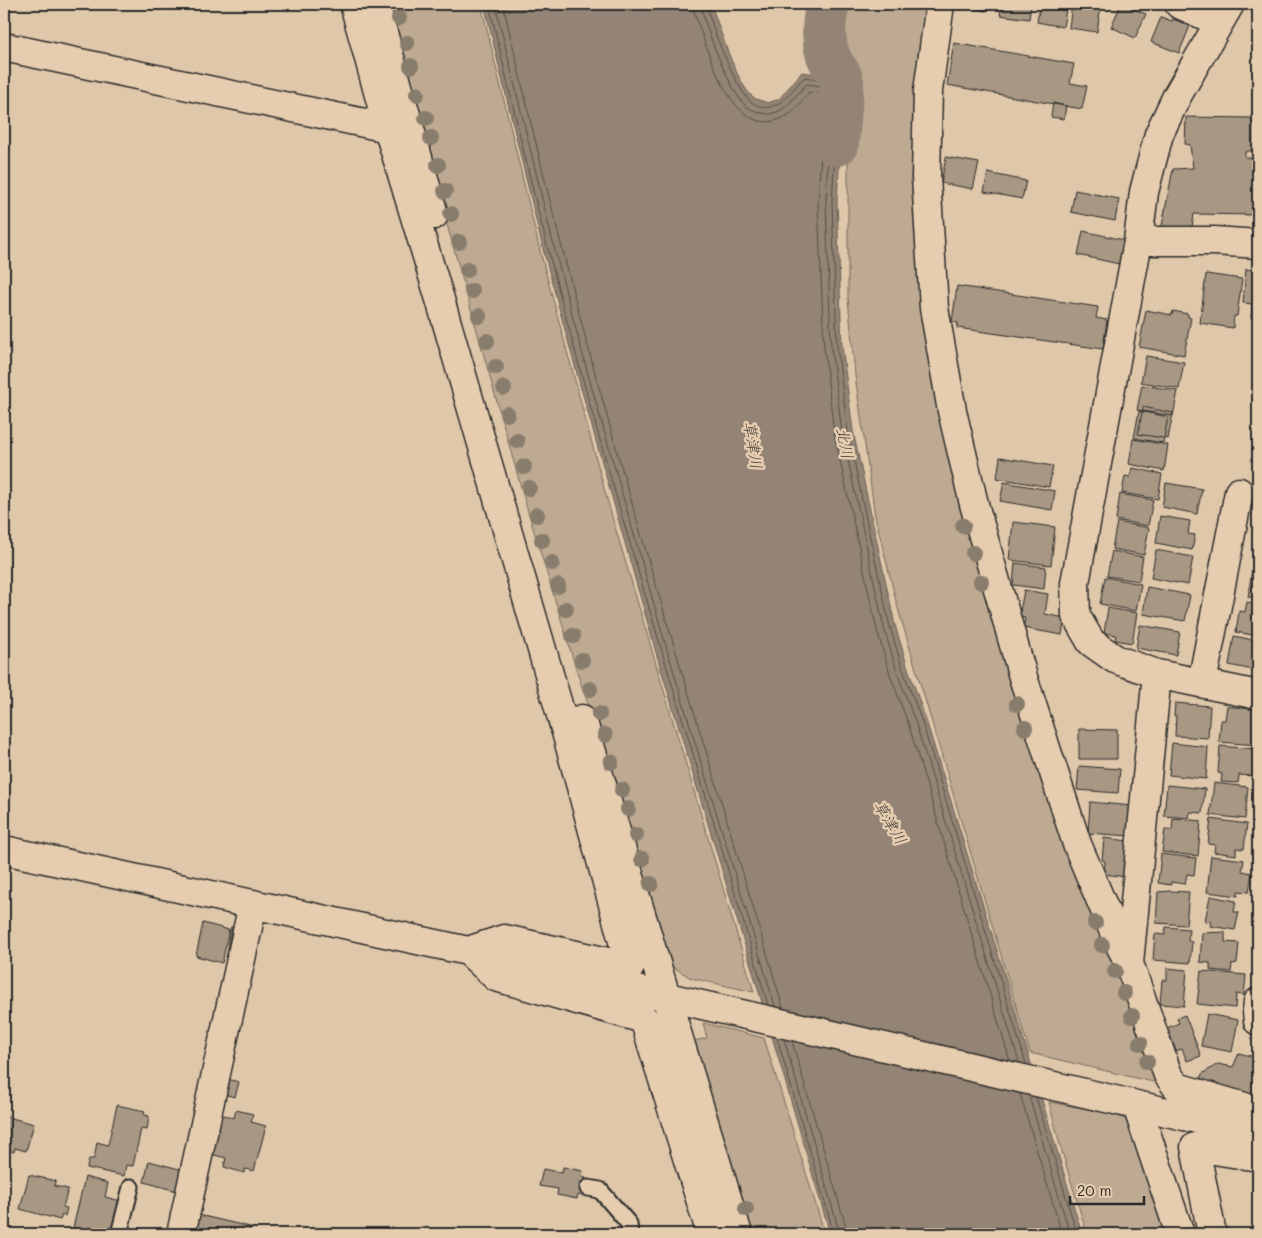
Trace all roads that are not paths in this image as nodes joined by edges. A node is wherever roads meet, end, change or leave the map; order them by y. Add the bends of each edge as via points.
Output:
1 (354, 4) edge
2 (375, 4) edge
3 (940, 4) edge
4 (1179, 4) edge
5 (1224, 13) edge
6 (4, 47) edge
7 (388, 128) junction
8 (1138, 241) junction
9 (1258, 244) edge
10 (1238, 492) dead end
11 (1157, 674) junction
12 (1202, 683) junction
13 (1258, 695) edge
14 (568, 739) junction
15 (4, 850) edge
16 (253, 904) junction
17 (468, 952) junction
18 (1129, 963) junction
19 (659, 995) junction
20 (1258, 1002) edge
21 (1258, 1021) edge
22 (1137, 1106) junction
23 (1258, 1111) edge
24 (1258, 1133) edge
25 (1258, 1157) edge
26 (131, 1187) dead end
27 (588, 1188) dead end
28 (119, 1234) edge
29 (181, 1234) edge
30 (630, 1234) edge
31 (711, 1234) edge
32 (723, 1234) edge
33 (738, 1234) edge
34 (1180, 1234) edge
35 (1212, 1234) edge

1 - 7 street
2 - 19 street
3 - 18 street via 928,91 926,177 934,308 952,411 974,504 1026,686 1077,844
4 - 5 street
5 - 8 street via 1159,134 1144,192
6 - 7 street
7 - 14 street
8 - 9 street
8 - 11 street via 1075,583 1076,616 1091,642 1115,659
10 - 12 street
11 - 12 street
11 - 18 street
12 - 13 street
14 - 17 street via 630,967 504,939
14 - 19 street via 591,787
15 - 16 street
16 - 17 street
16 - 29 street
17 - 19 street
17 - 31 street via 496,977 644,1019
18 - 23 street via 1168,1075 1177,1087
19 - 22 street
19 - 32 street
19 - 33 street
20 - 21 street
22 - 24 street
22 - 34 street
25 - 35 street via 1195,1147
26 - 28 lane
27 - 30 lane via 600,1190 629,1224

